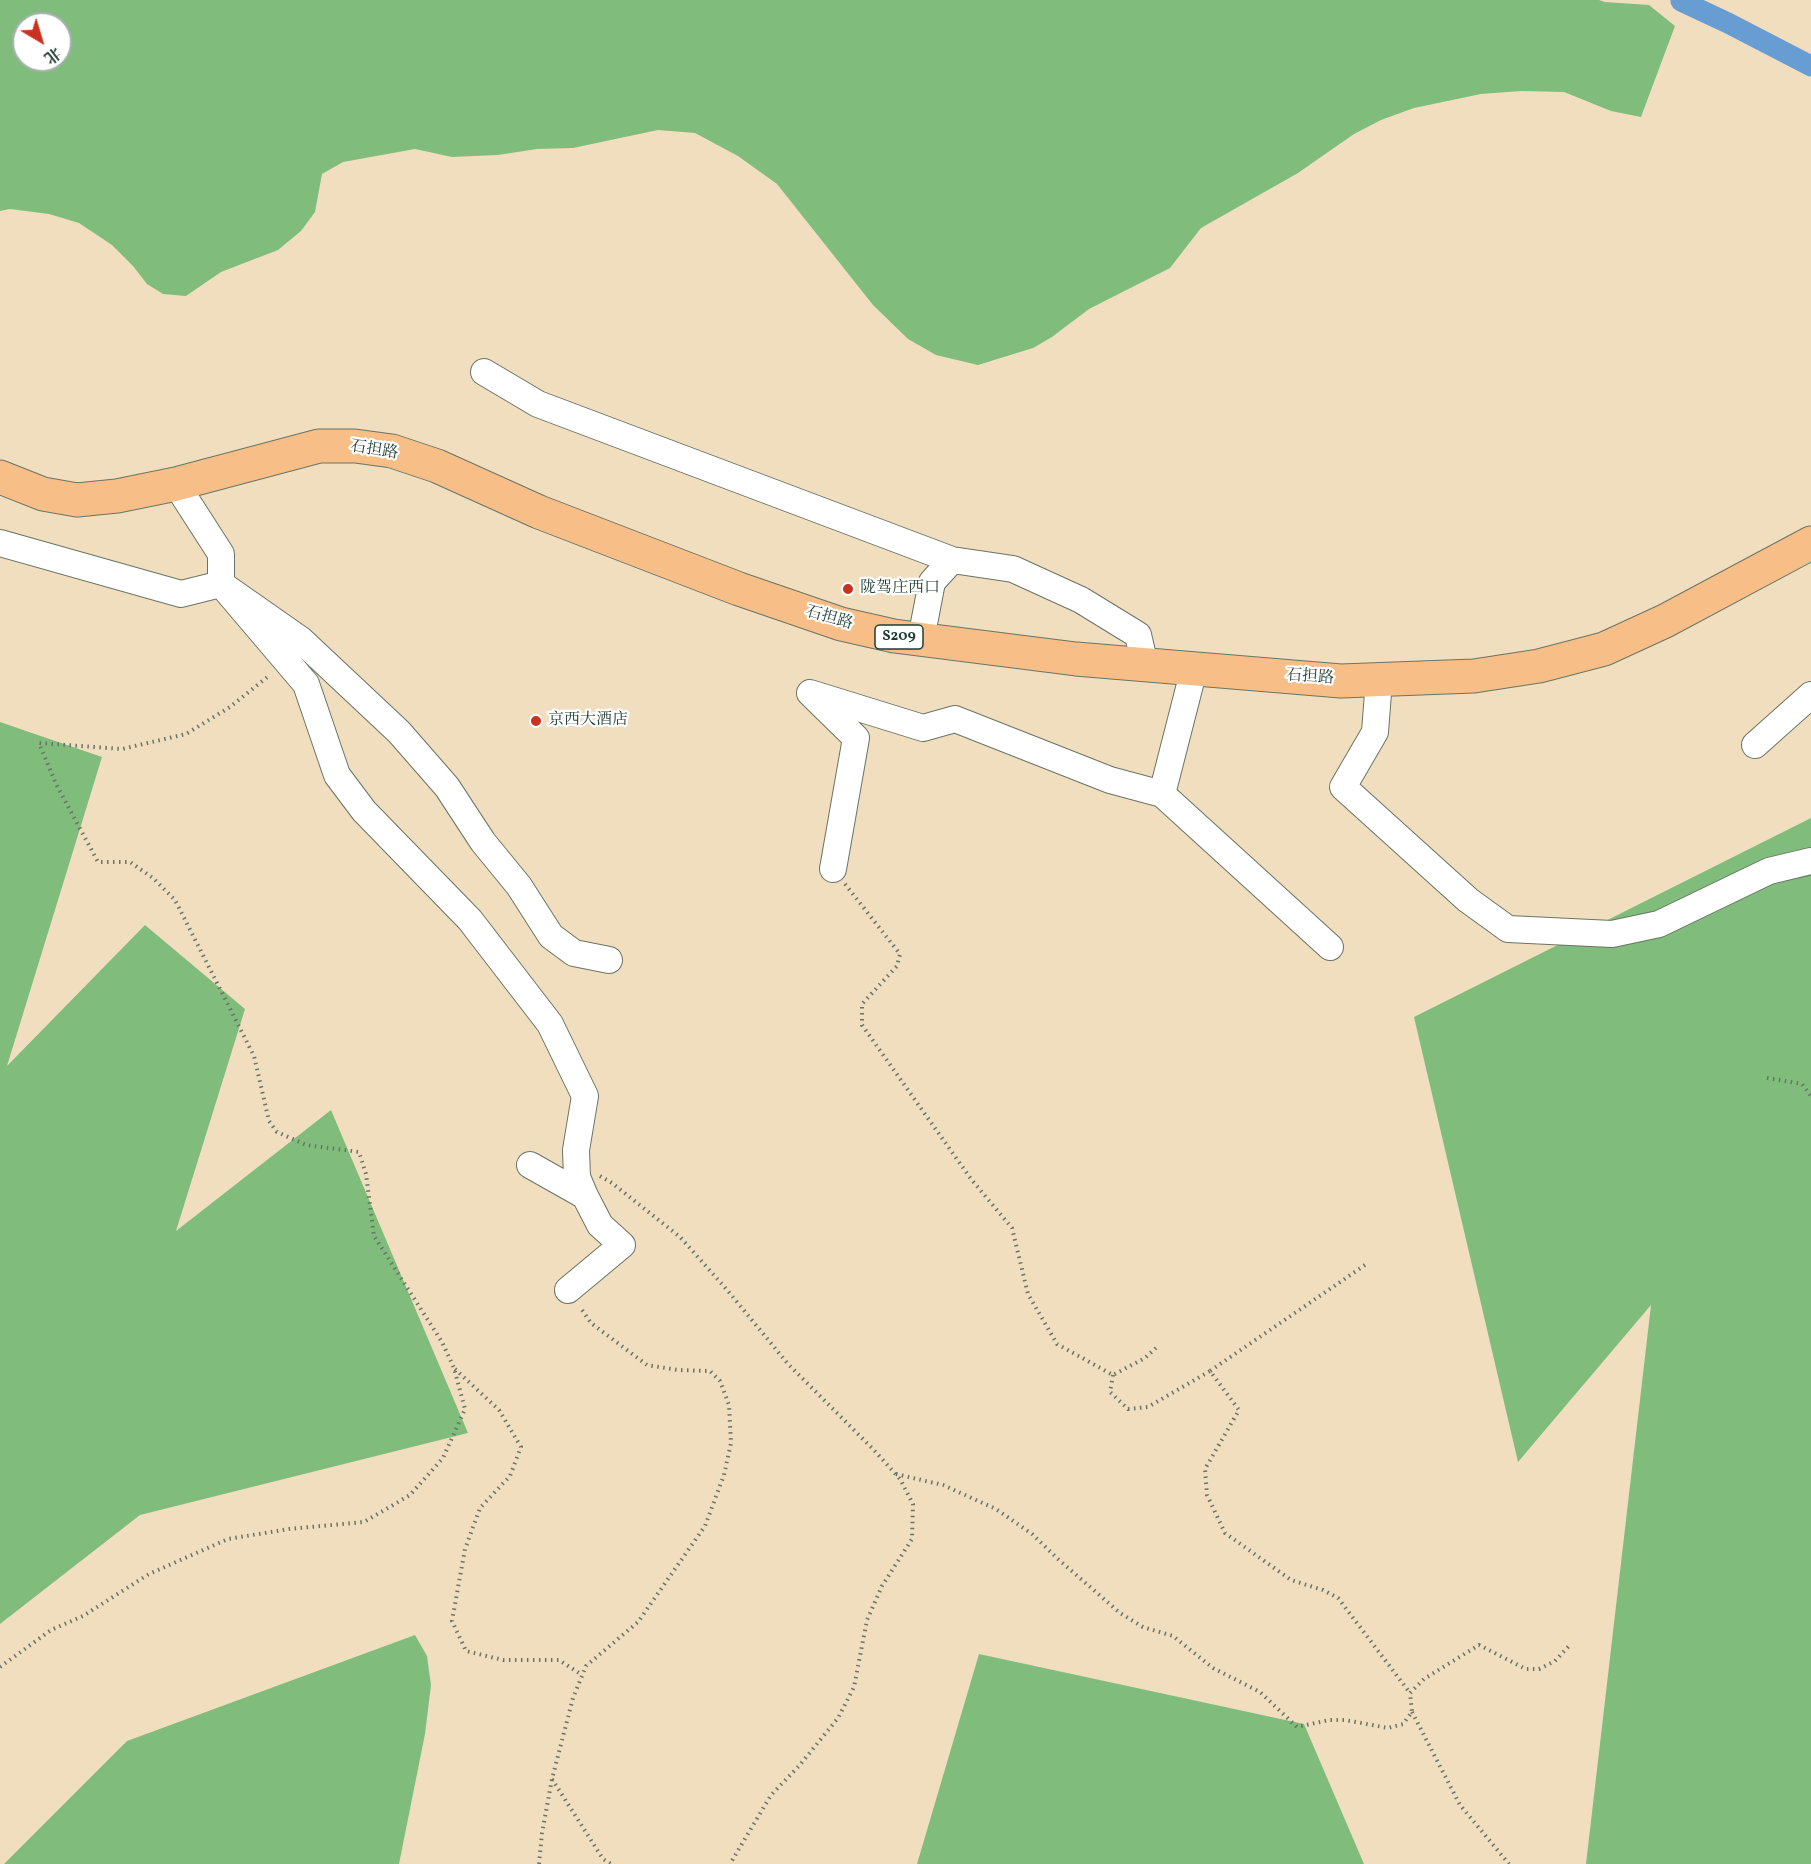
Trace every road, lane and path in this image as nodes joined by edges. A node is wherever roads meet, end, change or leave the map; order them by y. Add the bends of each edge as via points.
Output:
1 (484, 372) dead end
2 (0, 477) edge
3 (176, 484) junction
4 (0, 543) edge
5 (1811, 543) edge
6 (952, 560) junction
7 (221, 584) junction
8 (921, 639) junction
9 (286, 661) junction
10 (1144, 665) junction
11 (1194, 669) junction
12 (1380, 680) junction
13 (1811, 695) edge
14 (1755, 745) dead end
15 (1162, 794) junction
16 (1811, 861) edge
17 (833, 869) joint
18 (1330, 947) dead end
19 (609, 960) dead end
20 (1767, 1078) dead end
21 (1811, 1096) edge
22 (577, 1162) junction
23 (530, 1165) dead end
24 (585, 1196) junction
25 (1365, 1265) dead end
26 (568, 1290) joint
27 (1159, 1345) dead end
28 (454, 1368) junction
29 (1210, 1371) junction
30 (1113, 1375) junction
31 (895, 1474) junction
32 (1569, 1646) dead end
33 (0, 1667) edge
34 (582, 1675) junction
35 (1410, 1692) junction
36 (1412, 1712) junction
37 (552, 1779) junction
38 (539, 1864) edge
39 (611, 1864) edge
40 (729, 1864) edge
41 (1509, 1864) edge

1 - 6 street via 538,404
2 - 3 main road, 石担路 / S209 via 43,494 77,500
3 - 7 street via 221,554
3 - 8 main road, 石担路 / S209 via 320,446 392,451 781,604 841,624
4 - 7 street via 182,594
5 - 12 main road, 石担路 / S209 via 1604,649 1539,666 1474,676
6 - 8 street via 932,582
6 - 10 street via 1013,568 1082,600 1138,635
7 - 9 street
7 - 19 street via 301,640 399,732 447,788 551,936 574,953
8 - 10 main road, 石担路 / S209
9 - 22 street via 306,684 336,775 364,811 470,920 550,1024 585,1096
9 - 28 path via 230,707 186,734 122,749 39,743 98,862 130,862 176,900 254,1056 269,1121 277,1132 306,1145 359,1152 366,1174 374,1236 442,1342
10 - 11 main road, 石担路 / S209
11 - 12 main road, 石担路 / S209 via 1341,681
11 - 15 street
12 - 16 street via 1375,732 1343,787 1467,900 1508,929 1612,934 1659,924 1769,870
13 - 14 street
15 - 17 street via 1110,780 955,719 923,728 810,693 856,738
15 - 18 street
17 - 30 path via 900,954 897,966 862,1004 862,1025 971,1179 1012,1227 1028,1294 1057,1344
20 - 21 path via 1802,1084
22 - 24 street via 577,1177
22 - 31 path via 612,1183 680,1237 788,1364
23 - 24 street
24 - 26 street via 600,1225 622,1245
25 - 29 path
26 - 34 path via 591,1323 647,1365 710,1371 720,1381 729,1405 731,1443 705,1526 638,1622 586,1666
27 - 30 path via 1145,1358
28 - 33 path via 465,1409 443,1458 410,1495 364,1522 228,1539 149,1574 83,1616 51,1630
28 - 34 path via 499,1410 521,1447 510,1476 480,1508 465,1549 452,1621 466,1651 503,1660 559,1660
29 - 30 path via 1148,1407 1128,1409 1110,1392
29 - 35 path via 1239,1410 1205,1469 1207,1495 1225,1533 1291,1581 1338,1598
31 - 36 path via 943,1485 996,1509 1032,1534 1120,1612 1143,1627 1173,1636 1213,1668 1260,1692 1297,1727 1345,1720 1389,1728 1403,1724
31 - 40 path via 913,1504 912,1539 882,1586 867,1620 854,1687 838,1718 771,1795
32 - 35 path via 1556,1661 1539,1669 1526,1669 1479,1646 1424,1678
34 - 37 path
35 - 36 path
36 - 41 path via 1460,1805
37 - 38 path
37 - 39 path via 603,1859

